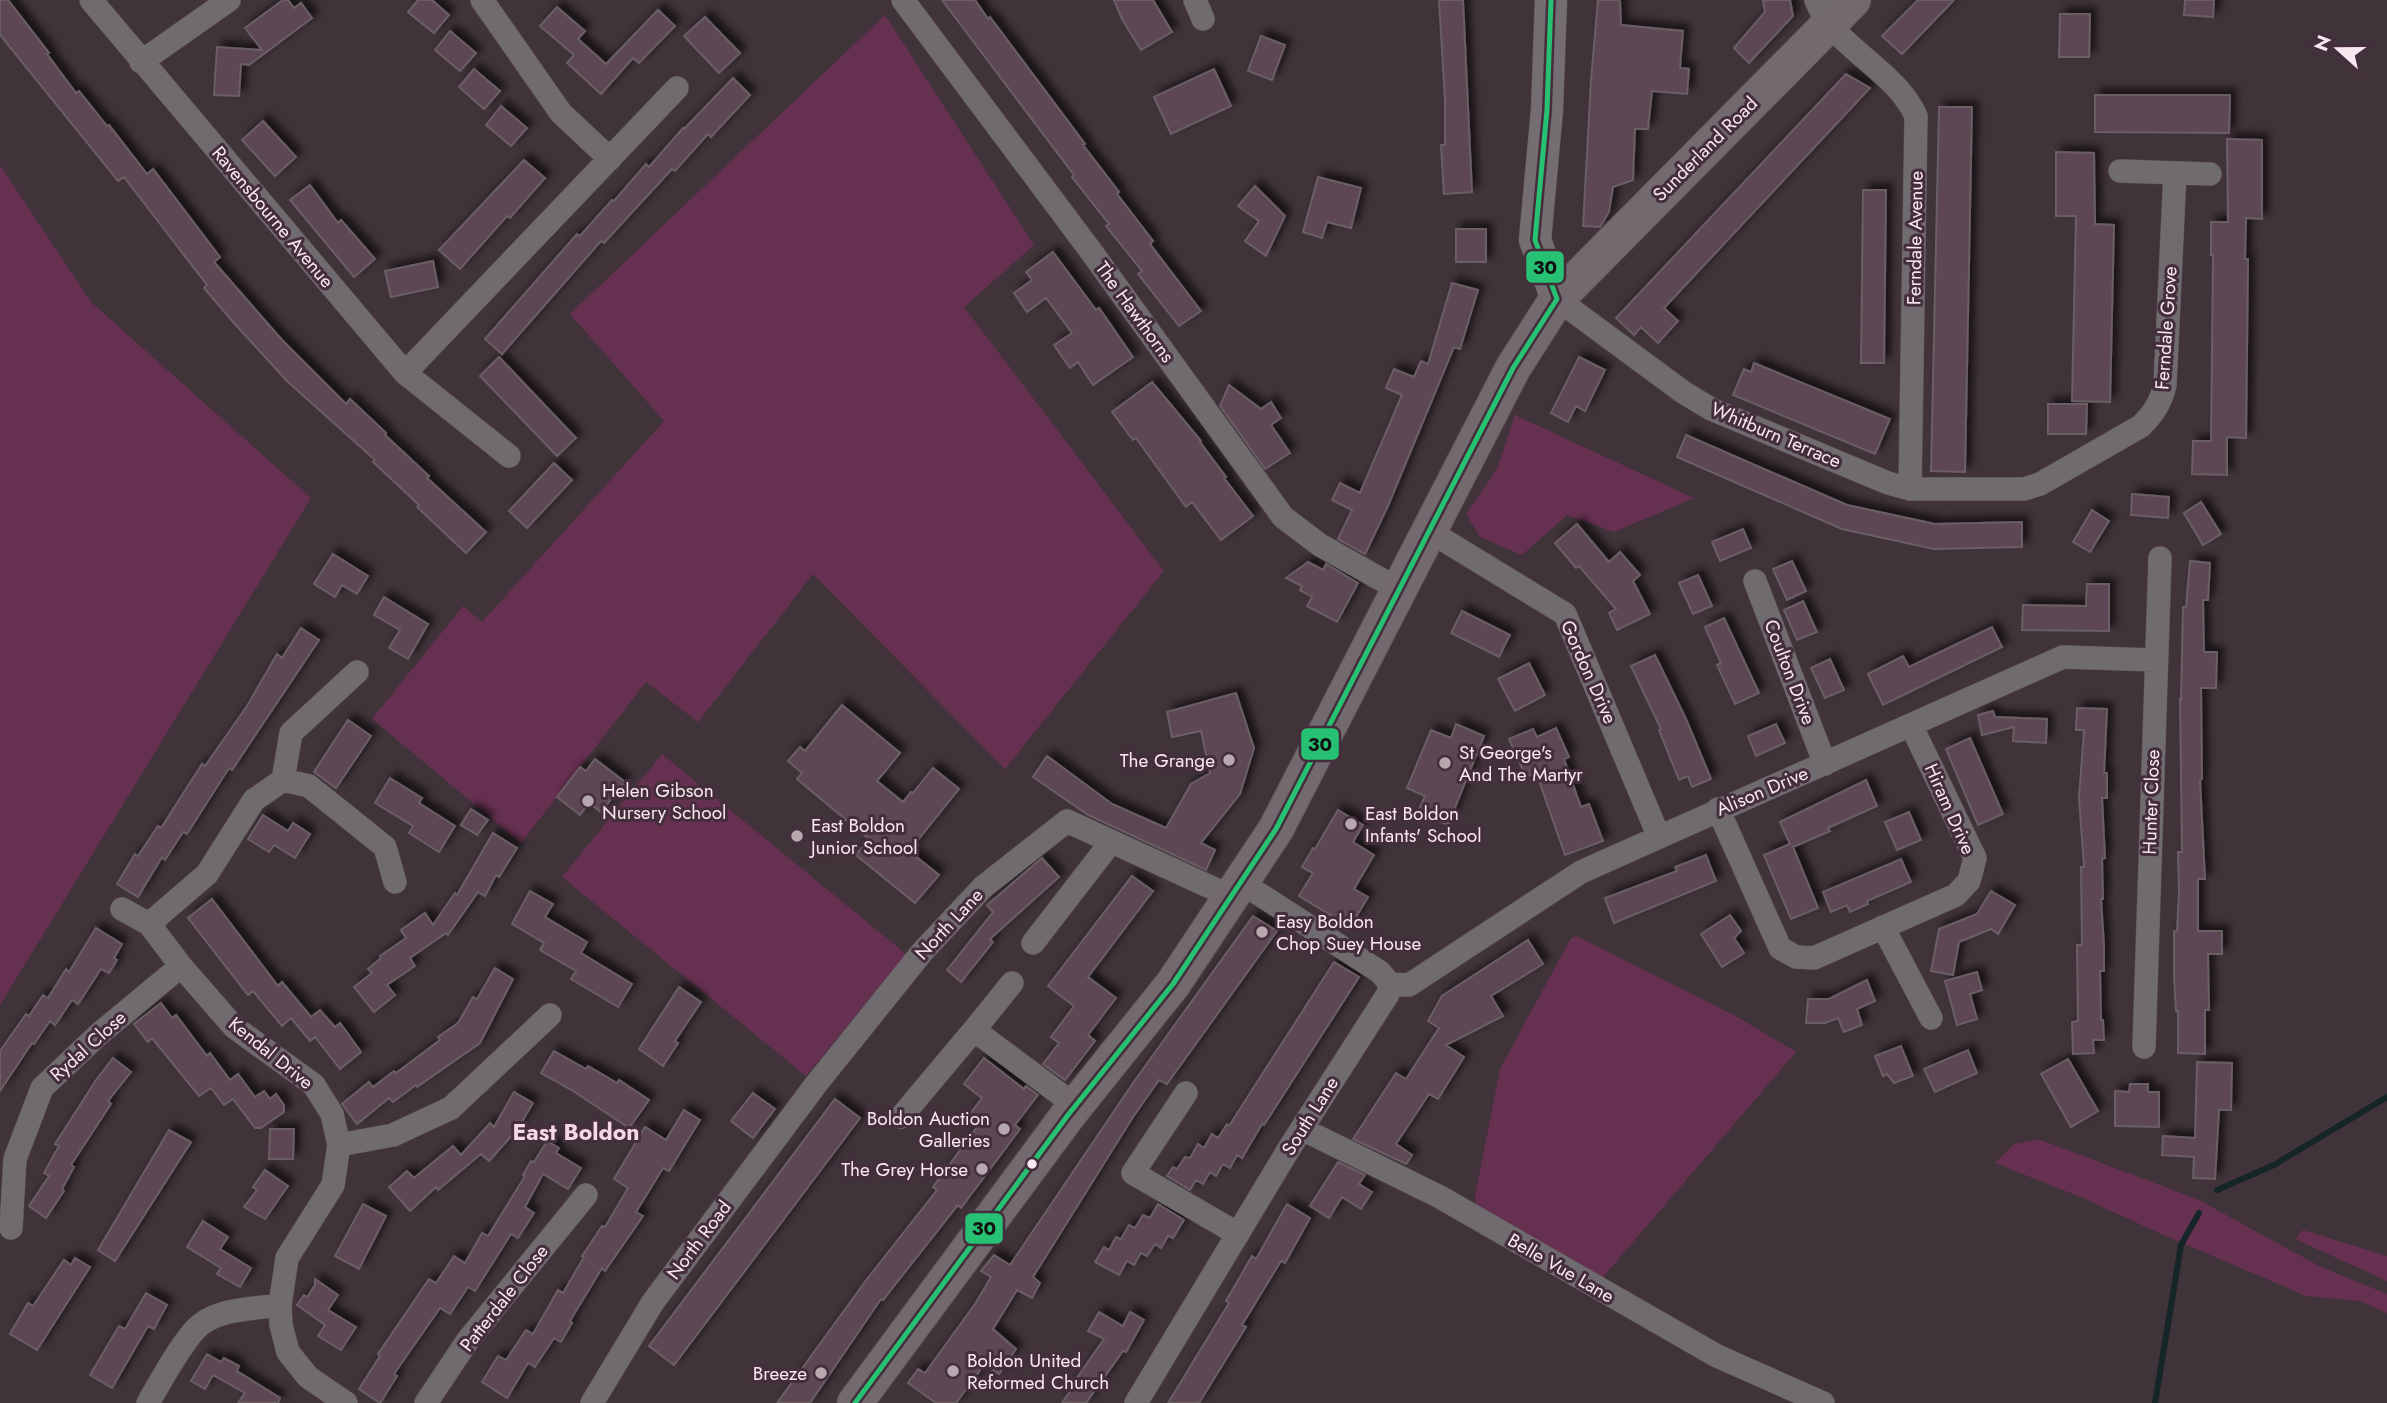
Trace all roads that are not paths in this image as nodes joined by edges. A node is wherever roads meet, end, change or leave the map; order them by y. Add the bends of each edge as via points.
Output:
1 (91, 0) edge
2 (229, 0) edge
3 (482, 0) edge
4 (903, 0) edge
5 (1551, 0) edge
6 (1833, 8) edge
7 (141, 62) junction
8 (677, 88) dead end
9 (610, 159) junction
10 (2120, 171) dead end
11 (2175, 173) junction
12 (2210, 174) dead end
13 (1557, 299) junction
14 (405, 373) junction
15 (509, 456) dead end
16 (1910, 489) junction
17 (2024, 489) joint
18 (1429, 531) junction
19 (2160, 558) dead end
20 (1755, 581) dead end
21 (1398, 589) junction
22 (2156, 660) junction
23 (357, 672) dead end
24 (1911, 725) junction
25 (1825, 764) junction
26 (283, 780) junction
27 (1718, 809) junction
28 (1659, 837) junction
29 (1111, 842) junction
30 (394, 882) dead end
31 (1237, 890) junction
32 (122, 909) dead end
33 (149, 924) junction
34 (1883, 928) junction
35 (1033, 943) dead end
36 (180, 966) junction
37 (1012, 983) dead end
38 (1390, 984) junction
39 (550, 1015) dead end
40 (1931, 1018) dead end
41 (974, 1030) junction
42 (2144, 1047) dead end
43 (817, 1083) joint
44 (1186, 1093) dead end
45 (1076, 1106) junction
46 (901, 1117) dead end
47 (1302, 1129) junction
48 (340, 1145) junction
49 (586, 1195) dead end
50 (11, 1228) dead end
51 (1238, 1234) junction
52 (280, 1305) junction
53 (148, 1403) edge
54 (346, 1403) edge
55 (426, 1403) edge
56 (592, 1403) edge
57 (855, 1403) edge
58 (1136, 1403) edge
59 (1823, 1403) edge

1 - 7 street, Ravensbourne Avenue
2 - 7 street
3 - 9 street via 561,113
4 - 21 street, The Hawthorns via 1086,243 1283,517 1320,545
5 - 13 main road via 1535,240
6 - 13 main road, Sunderland Road
6 - 16 street, Ferndale Avenue via 1905,95 1916,116
7 - 14 street, Ravensbourne Avenue
8 - 9 street
9 - 14 street
10 - 11 street
11 - 12 street
11 - 17 street, Ferndale Grove via 2161,401 2141,426
13 - 16 street, Whitburn Terrace via 1712,409
13 - 18 main road, Sunderland Road via 1513,368
14 - 15 street, Ravensbourne Avenue
16 - 17 street, Whitburn Terrace
18 - 21 main road, Sunderland Road
18 - 28 street, Gordon Drive via 1565,614
19 - 22 street, Hunter Close
20 - 25 street, Coulton Drive
21 - 31 main road, Sunderland Road via 1276,829
22 - 24 street, Alison Drive via 2063,657
22 - 42 street, Hunter Close
23 - 26 street via 291,733
24 - 25 street, Alison Drive
24 - 34 street, Hiram Drive via 1975,858 1969,881 1956,895
25 - 27 street, Alison Drive
26 - 30 street via 309,786 385,847
26 - 33 street via 254,800 207,874
27 - 28 street, Alison Drive
27 - 34 street, Hiram Drive via 1780,948 1796,957 1814,958
28 - 38 street, Alison Drive via 1581,872 1409,985
29 - 31 street
29 - 35 street
29 - 43 street, North Lane via 1067,821 983,887 923,951
31 - 38 street via 1380,972
31 - 45 main road, Sunderland Road via 1173,984
32 - 33 street, Kendal Drive
33 - 36 street, Kendal Drive
34 - 40 street
36 - 48 street, Kendal Drive via 234,1027 314,1085 332,1114
36 - 50 street, Rydal Close via 42,1088 15,1159
37 - 41 street
38 - 47 street, South Lane
39 - 48 street via 451,1108 393,1135
41 - 45 street
41 - 46 street
43 - 56 street, North Road via 653,1302
44 - 51 street via 1133,1172
45 - 57 main road, Sunderland Road
47 - 51 street, South Lane
47 - 59 street, Belle Vue Lane via 1440,1197 1717,1356
48 - 52 street, Kendal Drive via 333,1185 287,1258
49 - 55 street, Patterdale Close via 468,1340
51 - 58 street, South Lane
52 - 53 street via 228,1312 200,1325
52 - 54 street, Kendal Drive via 288,1352 308,1377

